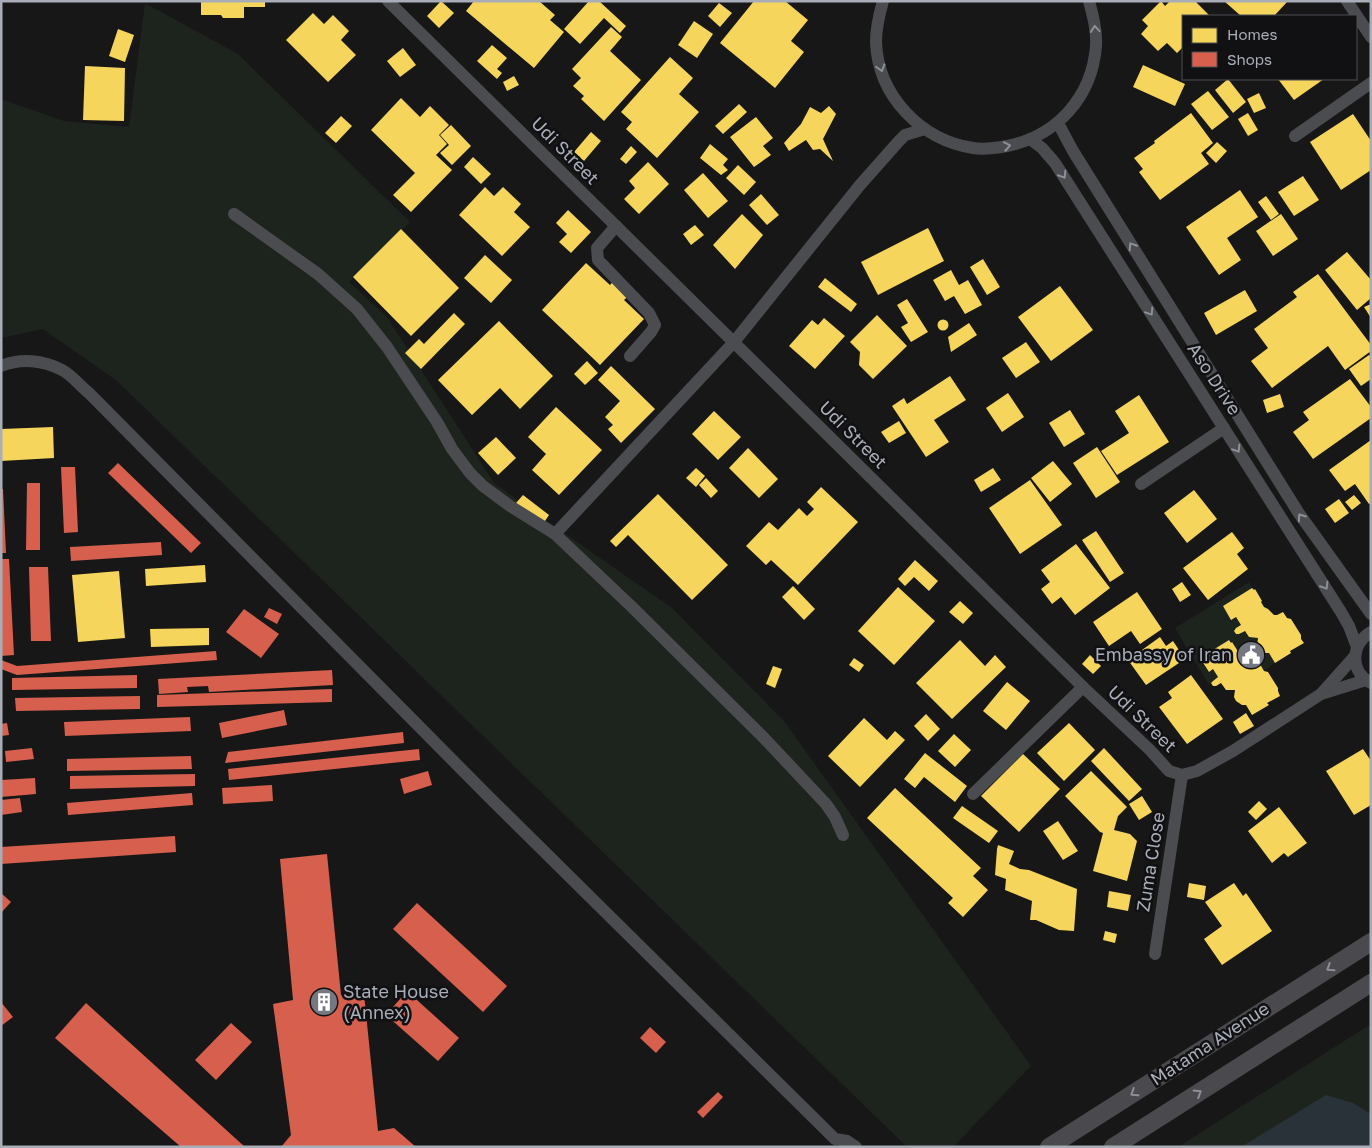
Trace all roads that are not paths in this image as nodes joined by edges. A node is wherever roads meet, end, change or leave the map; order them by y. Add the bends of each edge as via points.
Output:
1 (388, 1) edge
2 (883, 1) edge
3 (1089, 1) edge
4 (1347, 1) edge
5 (1356, 15) edge
6 (1357, 16) edge
7 (1371, 37) edge
8 (1371, 83) edge
9 (1058, 123) junction
10 (925, 129) junction
11 (1295, 136) dead end
12 (1030, 139) junction
13 (234, 214) dead end
14 (616, 226) junction
15 (734, 342) junction
16 (630, 356) dead end
17 (1, 366) edge
18 (1224, 428) junction
19 (1140, 484) dead end
20 (555, 534) junction
21 (1371, 614) edge
22 (1371, 632) edge
23 (1356, 651) junction
24 (1368, 681) edge
25 (1083, 687) junction
26 (1321, 694) junction
27 (1182, 775) junction
28 (973, 794) dead end
29 (843, 835) dead end
30 (1371, 942) edge
31 (1154, 954) dead end
32 (1371, 983) edge
33 (833, 1143) edge
34 (856, 1147) edge
35 (1050, 1147) edge
36 (1112, 1147) edge

1 - 14 street, Udi Street
2 -> 10 street via 876,42 880,65 887,86 899,105
9 -> 3 street via 1085,88 1092,67 1096,45
4 - 5 street
6 - 7 street
8 - 11 street
9 - 12 street
21 -> 9 street, Aso Drive via 1298,512
10 -> 12 street via 953,143 974,148 997,148
10 - 15 street via 905,135 899,141
12 -> 18 street, Aso Drive via 1055,163
13 - 20 street via 318,274 357,309 387,347 470,473 510,506
14 - 15 street, Udi Street
14 - 16 street via 597,248 598,260 649,313 655,325
15 - 20 street
15 - 25 street, Udi Street
17 - 33 street via 38,361 63,370 89,393
18 - 19 street
18 -> 23 street, Aso Drive via 1341,612
20 - 29 street via 772,746 826,804
22 - 23 street via 1362,639
23 - 24 street, Aso Drive via 1359,674
23 - 26 street
24 - 26 street
25 - 27 street, Udi Street via 1169,771
25 - 28 street
26 - 27 street, Udi Street via 1233,751 1197,771
27 - 31 street, Zuma Close
30 -> 35 main road, Matama Avenue
36 -> 32 main road, Matama Avenue
33 - 34 street via 847,1141

